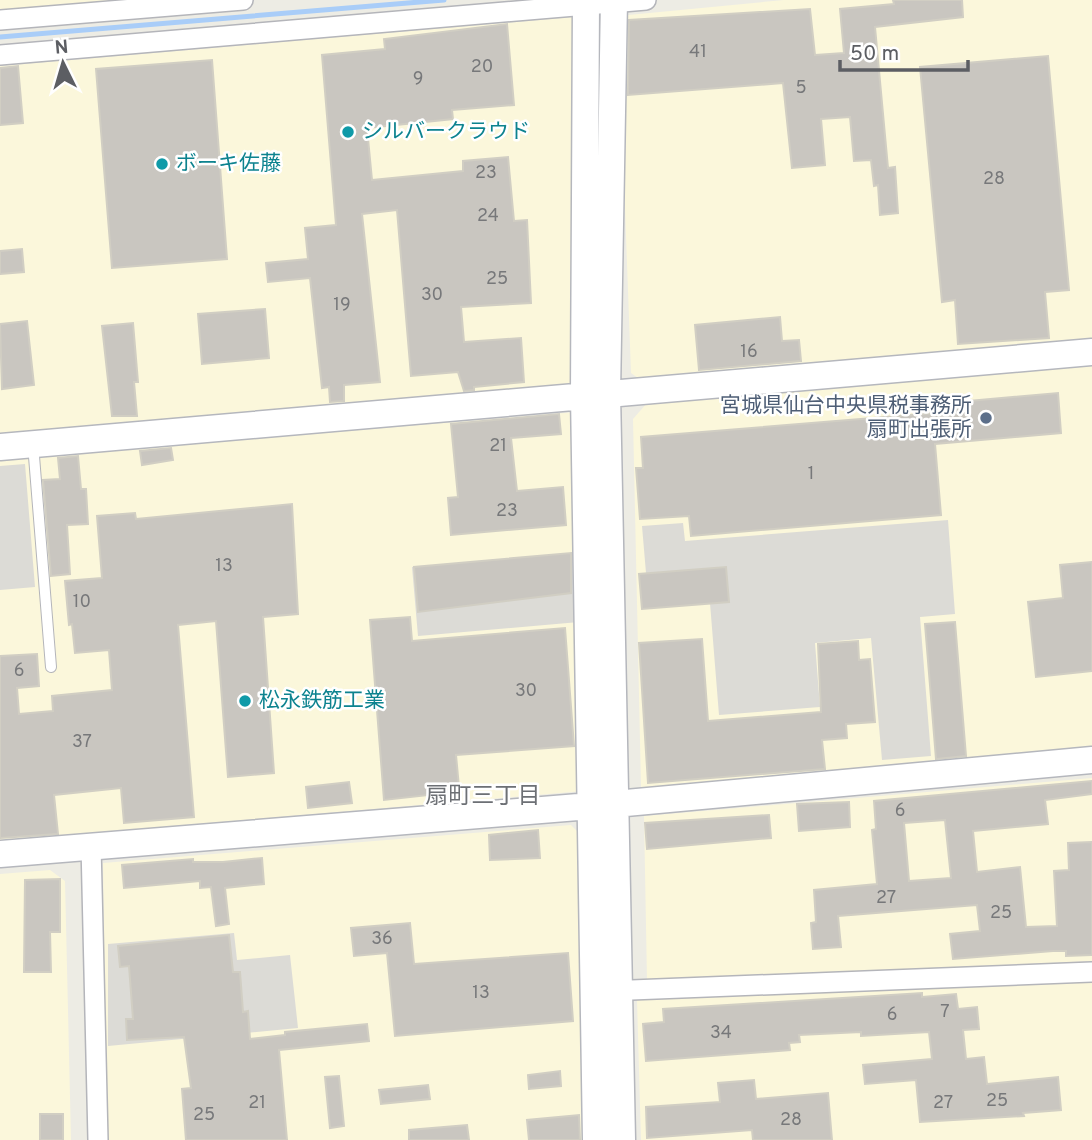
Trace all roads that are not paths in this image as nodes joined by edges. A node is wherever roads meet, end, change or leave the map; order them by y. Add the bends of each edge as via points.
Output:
1 (243, 0) edge
2 (646, 0) edge
3 (614, 1) edge
4 (586, 4) edge
5 (0, 20) edge
6 (0, 55) edge
7 (1092, 352) edge
8 (595, 394) junction
9 (33, 444) junction
10 (0, 447) edge
11 (51, 667) dead end
12 (1092, 760) edge
13 (603, 805) junction
14 (91, 845) junction
15 (0, 854) edge
16 (1092, 972) edge
17 (606, 991) junction
18 (98, 1140) edge
19 (596, 1140) edge
20 (622, 1140) edge

1 - 5 street
2 - 3 street
3 - 4 street
3 - 8 street
4 - 6 street
4 - 8 street
7 - 8 street
8 - 9 street
8 - 13 street
9 - 10 street
9 - 11 lane
12 - 13 street
13 - 14 street
13 - 17 street
14 - 15 street
14 - 18 street
16 - 17 street
17 - 19 street
17 - 20 street

